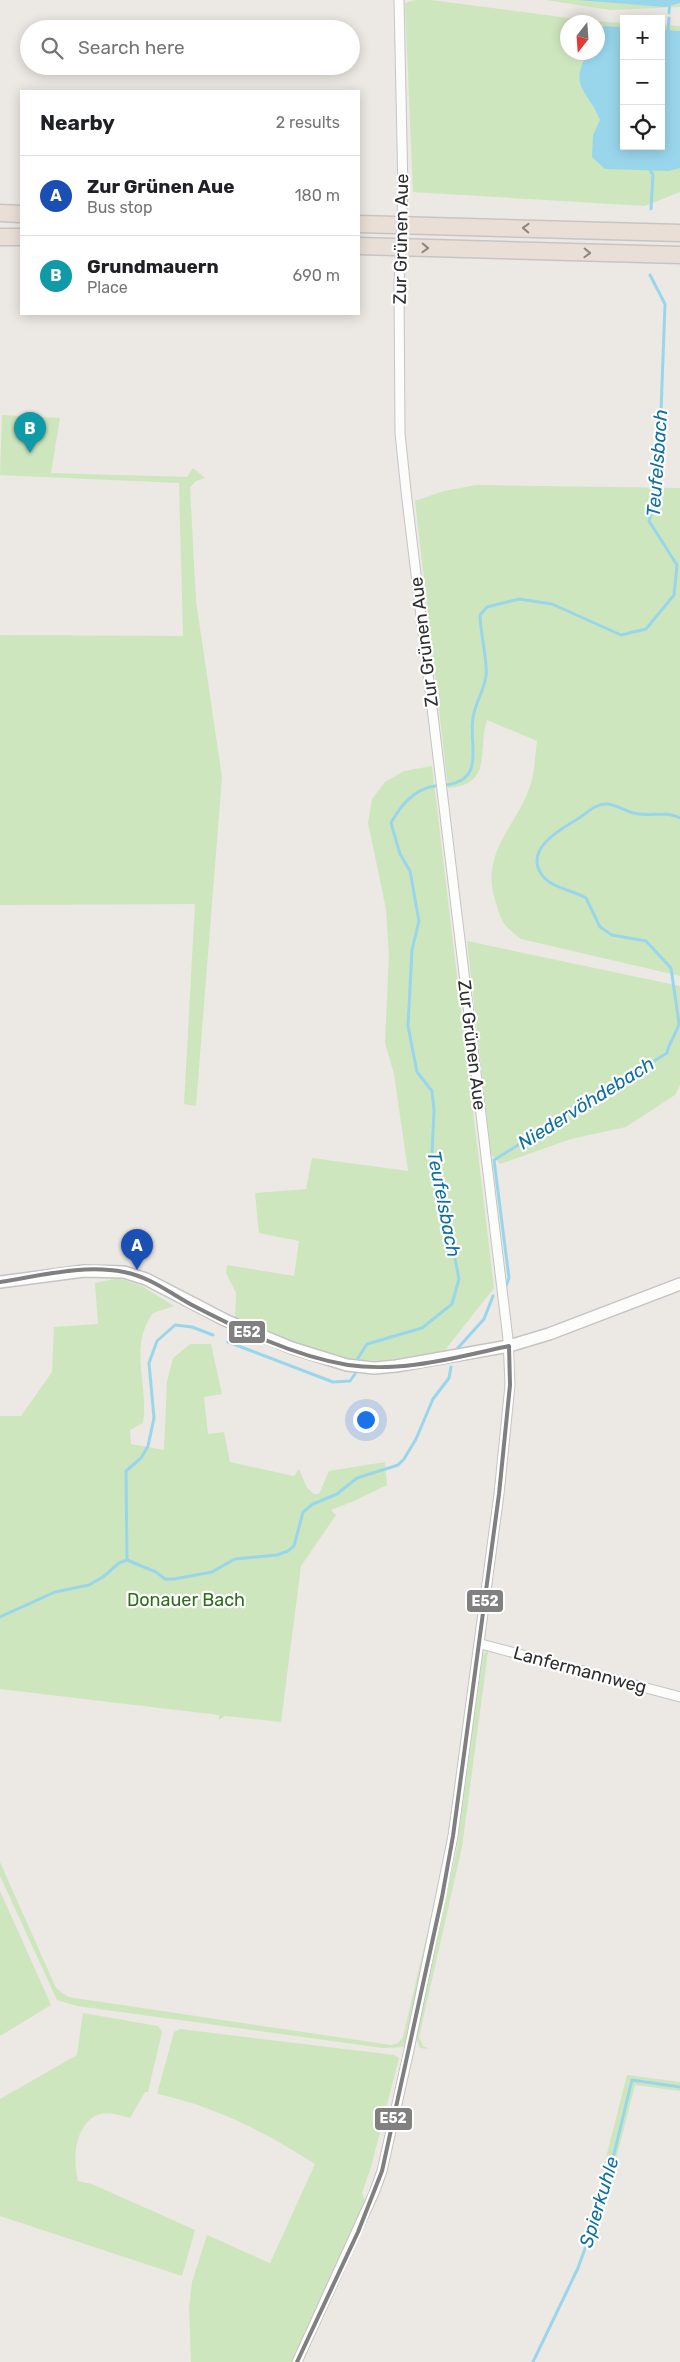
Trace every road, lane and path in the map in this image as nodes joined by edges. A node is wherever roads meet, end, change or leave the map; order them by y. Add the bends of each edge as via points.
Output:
1 (399, 0) edge
2 (0, 213) edge
3 (20, 214) edge
4 (360, 224) edge
5 (680, 233) edge
6 (0, 236) edge
7 (20, 237) edge
8 (360, 246) edge
9 (680, 255) edge
10 (0, 1282) edge
11 (680, 1284) edge
12 (509, 1346) junction
13 (481, 1644) junction
14 (680, 1697) edge
15 (297, 2362) edge

1 - 12 street, Zur Grünen Aue, bridge via 403,191 400,433
2 - 3 highway
5 -> 4 highway
6 - 7 highway
8 -> 9 highway
10 - 12 street via 84,1271 124,1272 146,1279 254,1333 318,1358 374,1368
11 - 12 street
12 - 13 street, Zur Grünen Aue via 510,1385
13 - 14 street, Lanfermannweg
13 - 15 street, Zur Grünen Aue via 452,1844 382,2170 358,2232

